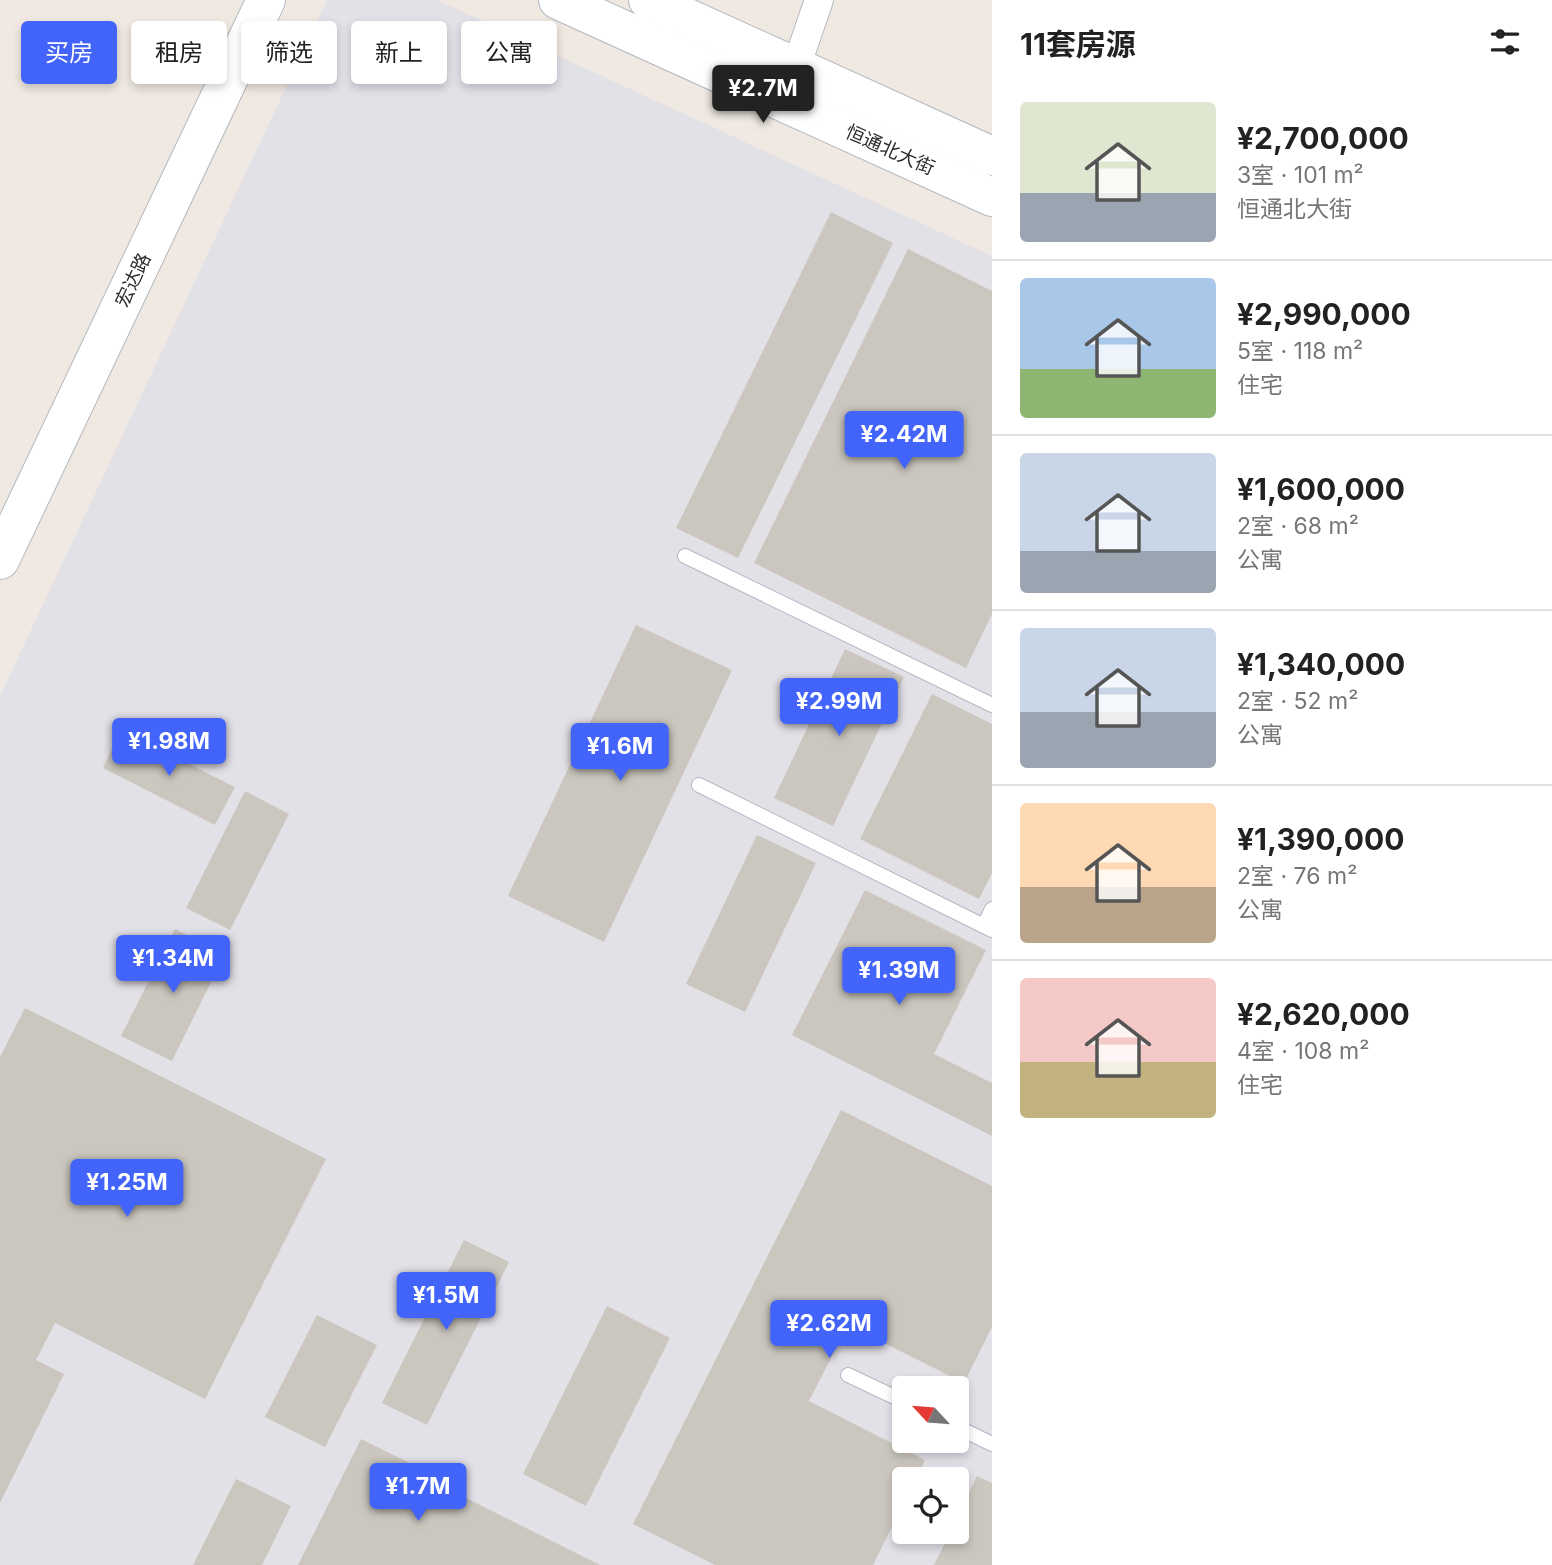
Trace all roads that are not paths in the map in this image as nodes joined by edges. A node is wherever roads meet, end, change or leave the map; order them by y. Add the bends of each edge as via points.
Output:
1 (266, 0) edge
2 (558, 0) edge
3 (648, 0) edge
4 (819, 0) edge
5 (796, 67) junction
6 (992, 156) edge
7 (992, 197) edge
8 (685, 556) dead end
9 (0, 560) edge
10 (992, 705) edge
11 (699, 785) dead end
12 (992, 909) edge
13 (988, 928) edge
14 (848, 1375) dead end
15 (892, 1396) edge
16 (970, 1433) edge
17 (992, 1444) edge

1 - 9 main road, 宏达路
2 - 7 main road, 恒通北大街
3 - 5 main road, 恒通北大街
4 - 5 street
5 - 6 main road, 恒通北大街
8 - 10 lane
11 - 13 lane
12 - 13 lane
14 - 15 lane
16 - 17 lane

